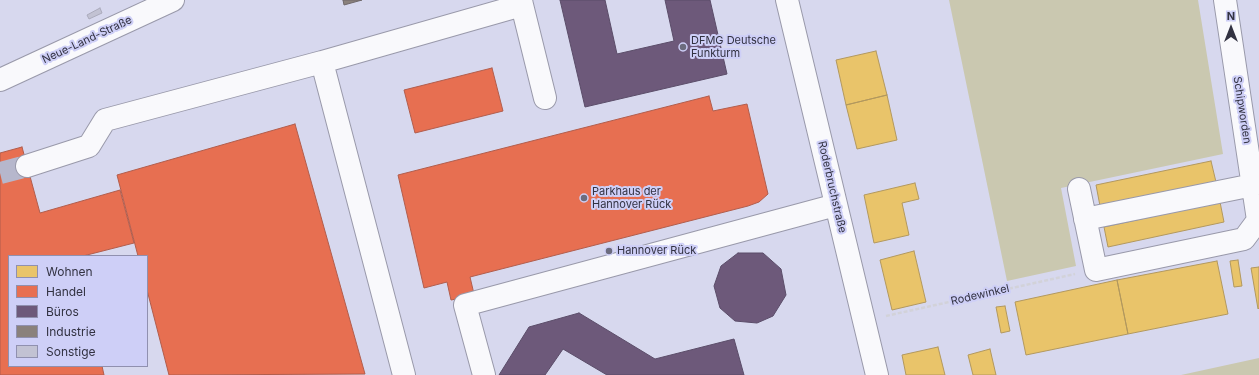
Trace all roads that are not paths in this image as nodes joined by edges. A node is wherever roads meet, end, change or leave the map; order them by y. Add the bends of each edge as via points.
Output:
1 (174, 0) edge
2 (787, 0) edge
3 (1225, 0) edge
4 (521, 3) edge
5 (322, 62) junction
6 (0, 80) edge
7 (545, 98) dead end
8 (27, 166) tunnel mouth
9 (1253, 185) junction
10 (1079, 189) dead end
11 (836, 205) junction
12 (1085, 219) junction
13 (1259, 220) edge
14 (404, 375) edge
15 (484, 375) edge
16 (877, 375) edge

1 - 6 street, Neue-Land-Straße
2 - 11 street, Roderbruchstraße
3 - 9 street, Schipworden
4 - 5 street
4 - 7 street
5 - 8 street via 105,120 90,146
5 - 14 street
9 - 12 street
9 - 13 street, Schipworden
10 - 12 street
11 - 15 street via 465,305
11 - 16 street, Roderbruchstraße
12 - 13 street via 1096,270 1244,239

